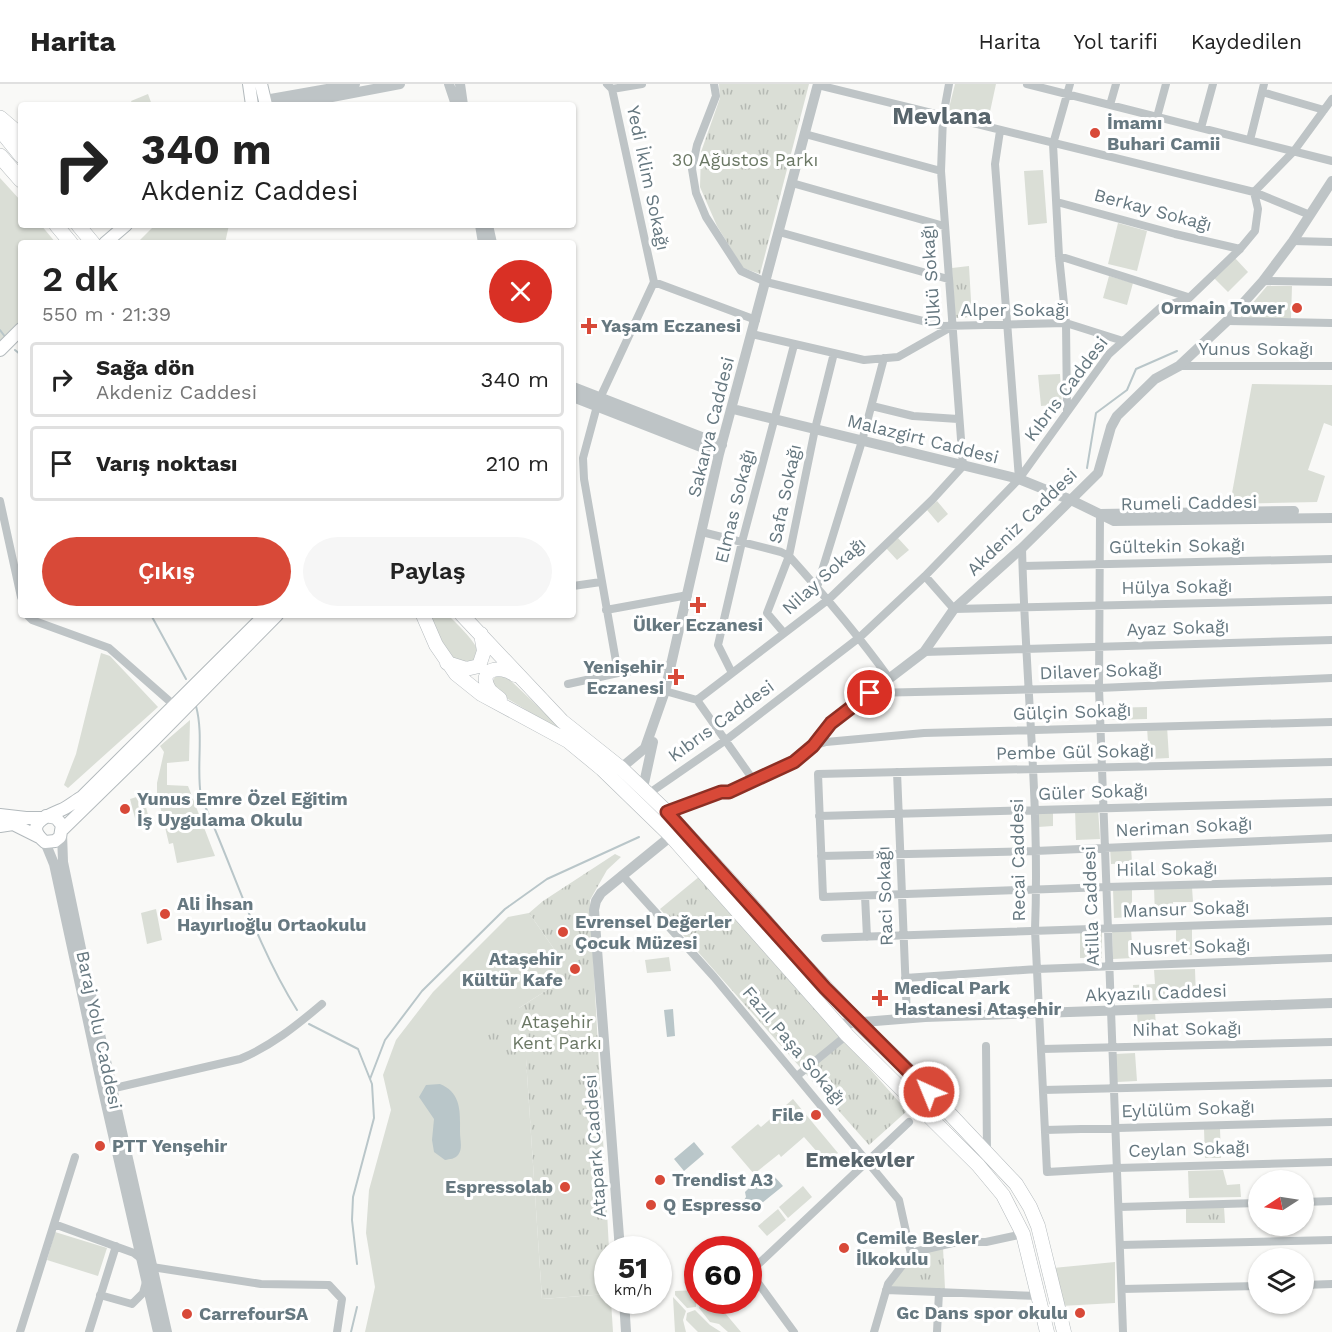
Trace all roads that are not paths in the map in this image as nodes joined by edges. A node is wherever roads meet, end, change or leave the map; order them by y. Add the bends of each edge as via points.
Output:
1 (249, 84) edge
2 (261, 84) edge
3 (355, 84) edge
4 (400, 84) edge
5 (449, 84) edge
6 (460, 84) edge
7 (642, 84) edge
8 (714, 84) edge
9 (949, 84) edge
10 (1027, 84) edge
11 (1070, 84) edge
12 (1116, 84) edge
13 (1166, 84) edge
14 (1213, 84) edge
15 (818, 85) edge
16 (612, 86) edge
17 (1263, 88) edge
18 (1067, 94) junction
19 (1332, 99) edge
20 (260, 102) edge
21 (306, 102) edge
22 (455, 102) edge
23 (463, 102) edge
24 (1110, 105) junction
25 (1324, 110) junction
26 (943, 117) junction
27 (1157, 117) junction
28 (0, 118) edge
29 (1201, 128) junction
30 (1000, 131) junction
31 (12, 134) edge
32 (805, 134) junction
33 (1250, 140) junction
34 (1053, 144) junction
35 (0, 149) edge
36 (18, 149) edge
37 (1294, 151) junction
38 (0, 156) edge
39 (1332, 161) edge
40 (940, 171) junction
41 (0, 172) edge
42 (18, 174) edge
43 (18, 175) edge
44 (1332, 181) edge
45 (792, 183) junction
46 (18, 187) edge
47 (1254, 192) junction
48 (1328, 196) edge
49 (1057, 202) junction
50 (1310, 215) junction
51 (944, 226) junction
52 (58, 228) edge
53 (80, 228) edge
54 (122, 228) edge
55 (132, 228) edge
56 (779, 232) junction
57 (68, 240) edge
58 (90, 240) edge
59 (108, 240) edge
60 (122, 240) edge
61 (1293, 241) junction
62 (1332, 242) edge
63 (1240, 249) junction
64 (1059, 256) junction
65 (948, 279) junction
66 (1263, 281) junction
67 (654, 282) junction
68 (766, 282) junction
69 (1332, 282) edge
70 (1189, 298) junction
71 (756, 320) junction
72 (1227, 321) junction
73 (1066, 323) junction
74 (1332, 323) edge
75 (1008, 325) junction
76 (952, 327) junction
77 (18, 332) edge
78 (752, 334) junction
79 (1123, 341) junction
80 (794, 345) junction
81 (0, 350) edge
82 (834, 353) junction
83 (884, 358) junction
84 (1179, 366) junction
85 (1332, 366) edge
86 (576, 389) edge
87 (576, 398) edge
88 (598, 402) junction
89 (872, 406) junction
90 (733, 409) junction
91 (1067, 412) junction
92 (774, 419) junction
93 (958, 419) junction
94 (815, 429) junction
95 (862, 441) junction
96 (721, 449) junction
97 (963, 466) junction
98 (1018, 479) junction
99 (1071, 500) junction
100 (0, 501) edge
101 (1332, 511) edge
102 (1100, 514) junction
103 (1332, 518) edge
104 (702, 532) junction
105 (742, 542) junction
106 (1022, 548) junction
107 (789, 556) junction
108 (1332, 559) edge
109 (1100, 564) junction
110 (1023, 566) junction
111 (925, 576) junction
112 (601, 582) junction
113 (18, 583) edge
114 (576, 586) edge
115 (816, 586) junction
116 (688, 595) junction
117 (829, 599) junction
118 (1332, 600) edge
119 (1099, 605) junction
120 (1023, 607) junction
121 (954, 609) junction
122 (606, 610) junction
123 (30, 618) edge
124 (269, 618) edge
125 (269, 618) edge
126 (424, 618) edge
127 (465, 618) edge
128 (784, 633) junction
129 (480, 634) junction
130 (860, 637) junction
131 (1332, 640) edge
132 (1099, 647) junction
133 (1026, 650) junction
134 (924, 652) junction
135 (447, 663) junction
136 (671, 665) junction
137 (618, 673) junction
138 (732, 673) junction
139 (889, 678) junction
140 (1332, 678) edge
141 (524, 682) junction
142 (568, 684) dead end
143 (1099, 688) junction
144 (1028, 690) junction
145 (665, 691) junction
146 (870, 693) junction
147 (698, 700) junction
148 (175, 706) junction
149 (513, 710) junction
150 (658, 716) junction
151 (1332, 722) edge
152 (1100, 728) junction
153 (1031, 730) junction
154 (726, 740) junction
155 (813, 746) junction
156 (1332, 762) edge
157 (1102, 767) junction
158 (621, 768) junction
159 (1033, 769) junction
160 (897, 772) junction
161 (754, 781) junction
162 (646, 791) junction
163 (1332, 802) edge
164 (1103, 808) junction
165 (1034, 810) junction
166 (667, 812) junction
167 (3, 814) edge
168 (898, 814) junction
169 (819, 816) junction
170 (44, 817) junction
171 (0, 826) edge
172 (62, 831) junction
173 (676, 832) junction
174 (1332, 838) edge
175 (42, 839) junction
176 (1105, 848) junction
177 (1035, 850) junction
178 (900, 854) junction
179 (821, 856) junction
180 (622, 875) junction
181 (1332, 881) edge
182 (1106, 887) junction
183 (1037, 890) junction
184 (902, 895) junction
185 (865, 896) junction
186 (1332, 921) edge
187 (1108, 928) junction
188 (1035, 930) junction
189 (904, 936) junction
190 (867, 937) junction
191 (825, 938) dead end
192 (1332, 958) edge
193 (1109, 966) junction
194 (1037, 969) junction
195 (905, 978) junction
196 (322, 1004) dead end
197 (1332, 1004) edge
198 (1111, 1011) junction
199 (1039, 1013) junction
200 (907, 1018) junction
201 (857, 1022) junction
202 (843, 1029) junction
203 (1332, 1042) edge
204 (986, 1046) dead end
205 (1042, 1048) junction
206 (1112, 1048) junction
207 (797, 1076) junction
208 (1332, 1083) edge
209 (1114, 1089) junction
210 (107, 1090) junction
211 (1043, 1090) junction
212 (909, 1122) dead end
213 (1332, 1122) edge
214 (1116, 1128) junction
215 (1045, 1130) junction
216 (987, 1153) junction
217 (75, 1156) dead end
218 (868, 1161) junction
219 (1332, 1162) edge
220 (1117, 1168) junction
221 (1047, 1172) joint
222 (1332, 1201) edge
223 (1314, 1202) edge
224 (1248, 1203) edge
225 (1119, 1207) junction
226 (54, 1224) junction
227 (1023, 1234) junction
228 (619, 1236) edge
229 (1332, 1240) edge
230 (116, 1245) junction
231 (1120, 1245) junction
232 (911, 1254) junction
233 (141, 1258) junction
234 (152, 1267) junction
235 (146, 1281) junction
236 (1332, 1284) edge
237 (1314, 1285) edge
238 (1248, 1286) edge
239 (1122, 1289) junction
240 (886, 1290) junction
241 (939, 1292) junction
242 (100, 1295) junction
243 (1038, 1296) junction
244 (625, 1314) edge
245 (20, 1332) edge
246 (89, 1332) edge
247 (158, 1332) edge
248 (168, 1332) edge
249 (174, 1332) edge
250 (337, 1332) edge
251 (626, 1332) edge
252 (794, 1332) edge
253 (874, 1332) edge
254 (937, 1332) edge
255 (1047, 1332) edge
256 (1064, 1332) edge
257 (1124, 1332) edge

1 - 20 main road
2 - 20 main road
3 - 20 street
4 - 21 street
5 - 22 street
6 - 23 street
7 - 16 street
8 - 68 street, Alper Sokağı via 716,96 692,169 696,193 706,217 741,272
9 - 26 street, Ülkü Sokağı
10 - 18 street
11 - 18 street
12 - 24 street
13 - 27 street
14 - 29 street
15 - 26 street
15 - 32 street, Sakarya Caddesi
16 - 67 street, Yedi İklim Sokağı
17 - 25 street
17 - 33 street
18 - 24 street
18 - 34 street
19 - 25 street
24 - 27 street
25 - 37 street
26 - 30 street
26 - 40 street, Ülkü Sokağı
27 - 29 street
28 - 31 highway
29 - 33 street
30 - 34 street
30 - 75 street via 995,164
31 - 36 main road
32 - 40 street
32 - 45 street, Sakarya Caddesi
33 - 37 street
34 - 47 street
34 - 49 street
35 - 42 main road
37 - 39 street
37 - 47 street
38 - 43 highway
40 - 51 street, Ülkü Sokağı
41 - 46 highway
44 - 48 street, Akdeniz Caddesi
45 - 51 street
45 - 56 street, Sakarya Caddesi
47 - 50 street
47 - 63 street, Kıbrıs Caddesi via 1258,209 1255,231
48 - 50 street, Akdeniz Caddesi
49 - 63 street, Berkay Sokağı
49 - 64 street
50 - 61 street, Akdeniz Caddesi
51 - 65 street, Ülkü Sokağı
52 - 57 main road
53 - 58 main road
54 - 59 main road
55 - 60 main road
56 - 65 street
56 - 68 street, Sakarya Caddesi
61 - 62 street
61 - 66 street, Akdeniz Caddesi
63 - 70 street, Kıbrıs Caddesi
64 - 70 street
64 - 73 street
65 - 76 street, Ülkü Sokağı
66 - 69 street
66 - 72 street, Akdeniz Caddesi
67 - 71 street
67 - 88 street
68 - 71 street, Sakarya Caddesi
68 - 76 street, Alper Sokağı
70 - 79 street, Kıbrıs Caddesi via 1160,308
71 - 78 street, Sakarya Caddesi
72 - 74 street
72 - 84 street, Akdeniz Caddesi
73 - 75 street, Alper Sokağı
73 - 79 street, Alper Sokağı
73 - 91 street
75 - 76 street, Alper Sokağı
75 - 98 street
76 - 83 street via 898,357
76 - 93 street, Ülkü Sokağı
77 - 81 main road
78 - 80 street
78 - 90 street, Sakarya Caddesi
79 - 91 street, Kıbrıs Caddesi
80 - 82 street
80 - 92 street, Elmas Sokağı
82 - 83 street via 864,360
82 - 94 street, Safa Sokağı
83 - 89 street
84 - 85 street, Yunus Sokağı
84 - 99 street, Akdeniz Caddesi via 1155,379 1117,416 1098,473
86 - 88 street
87 - 88 street
88 - 96 street
88 - 112 street via 583,468
89 - 93 street via 913,416
89 - 95 street
90 - 92 street, Malazgirt Caddesi
90 - 96 street, Sakarya Caddesi
91 - 98 street, Kıbrıs Caddesi
92 - 94 street, Malazgirt Caddesi
92 - 105 street, Elmas Sokağı
93 - 97 street, Ülkü Sokağı
94 - 95 street, Malazgirt Caddesi
94 - 107 street, Safa Sokağı
95 - 97 street, Malazgirt Caddesi
95 - 115 street
96 - 104 street, Sakarya Caddesi
97 - 98 street, Malazgirt Caddesi
97 - 117 street, Nilay Sokağı
98 - 99 street, Malazgirt Caddesi
98 - 111 street, Kıbrıs Caddesi
99 - 102 street, Malazgirt Caddesi
99 - 106 street, Akdeniz Caddesi
100 - 113 street
101 - 102 street, Rumeli Caddesi
102 - 103 street, Rumeli Caddesi via 1114,521
102 - 109 street, Atilla Caddesi
104 - 105 street
104 - 116 street, Sakarya Caddesi
105 - 107 street
105 - 138 street, Elmas Sokağı via 718,645
106 - 110 street, Recai Caddesi
106 - 121 street, Akdeniz Caddesi
107 - 115 street
107 - 128 street, Safa Sokağı via 767,613
108 - 109 street, Gültekin Sokağı
109 - 110 street, Gültekin Sokağı
109 - 119 street, Atilla Caddesi
110 - 120 street, Recai Caddesi
111 - 121 street
111 - 130 street, Kıbrıs Caddesi
112 - 114 street
112 - 122 street
115 - 117 street
116 - 122 street
116 - 136 street, Sakarya Caddesi
117 - 128 street, Nilay Sokağı
117 - 130 street
118 - 119 street, Hülya Sokağı
119 - 120 street, Hülya Sokağı
119 - 132 street, Atilla Caddesi
120 - 121 street
120 - 133 street, Recai Caddesi
121 - 134 street, Akdeniz Caddesi
122 - 137 street
123 - 148 street via 109,648
124 - 148 main road
125 - 172 main road
126 - 135 main road
127 - 129 main road
128 - 138 street, Nilay Sokağı
129 - 135 main road via 484,651 479,666 465,669
129 - 141 main road
130 - 139 street
130 - 154 street, Kıbrıs Caddesi
131 - 132 street, Ayaz Sokağı
132 - 133 street, Ayaz Sokağı
132 - 143 street, Atilla Caddesi
133 - 134 street
133 - 144 street, Recai Caddesi
134 - 139 street, Akdeniz Caddesi
135 - 149 main road via 466,684
136 - 137 street
136 - 145 street, Sakarya Caddesi
137 - 142 street
138 - 147 street, Nilay Sokağı
139 - 146 street, Akdeniz Caddesi
140 - 143 street, Dilaver Sokağı
141 - 149 main road via 504,668 488,673 489,689
141 - 158 main road via 562,721
143 - 144 street, Dilaver Sokağı
143 - 152 street, Atilla Caddesi
144 - 146 street, Dilaver Sokağı
144 - 153 street, Recai Caddesi
145 - 147 street
145 - 150 street, Sakarya Caddesi
146 - 155 street, Akdeniz Caddesi via 831,723
147 - 154 street
148 - 170 main road via 82,797
149 - 173 main road via 568,741
150 - 158 street, Sakarya Caddesi via 645,748
150 - 162 street
151 - 152 street, Gülçin Sokağı
152 - 153 street, Gülçin Sokağı
152 - 157 street, Atilla Caddesi
153 - 155 street, Gülçin Sokağı via 924,733
153 - 159 street, Recai Caddesi
154 - 161 street
154 - 162 street, Kıbrıs Caddesi
155 - 161 street, Akdeniz Caddesi via 794,762
156 - 157 street, Pembe Gül Sokağı
157 - 159 street, Pembe Gül Sokağı
157 - 164 street, Atilla Caddesi
158 - 162 main road
159 - 160 street, Pembe Gül Sokağı
159 - 165 street, Recai Caddesi
160 - 168 street, Raci Sokağı
160 - 169 street, Pembe Gül Sokağı via 818,774
161 - 166 street, Akdeniz Caddesi
162 - 166 main road
163 - 164 street, Güler Sokağı
164 - 165 street, Güler Sokağı
164 - 176 street, Atilla Caddesi
165 - 168 street, Güler Sokağı
165 - 177 street, Recai Caddesi
166 - 173 main road
167 - 170 main road
168 - 169 street, Güler Sokağı
168 - 178 street, Raci Sokağı
169 - 179 street
170 - 172 main road via 56,818
170 - 175 main road via 37,828
171 - 175 main road via 13,824
172 - 175 main road via 55,841
172 - 210 street, Baraj Yolu Caddesi via 63,862
173 - 180 street, Atapark Caddesi
173 - 201 main road
173 - 202 main road
174 - 176 street, Neriman Sokağı
175 - 210 street, Baraj Yolu Caddesi via 54,864
176 - 177 street, Neriman Sokağı
176 - 182 street, Atilla Caddesi
177 - 178 street, Neriman Sokağı
177 - 183 street, Recai Caddesi
178 - 179 street, Neriman Sokağı
178 - 184 street, Raci Sokağı
179 - 185 street, Hilal Sokağı via 823,897
180 - 207 street, Fazıl Paşa Sokağı
180 - 228 street, Atapark Caddesi via 601,893 594,910
181 - 182 street, Hilal Sokağı
182 - 183 street, Hilal Sokağı
182 - 187 street, Atilla Caddesi
183 - 184 street, Hilal Sokağı
183 - 188 street, Recai Caddesi
184 - 185 street, Hilal Sokağı
184 - 189 street, Raci Sokağı
185 - 190 street
186 - 187 street, Mansur Sokağı
187 - 188 street, Mansur Sokağı
187 - 193 street, Atilla Caddesi
188 - 189 street, Mansur Sokağı
188 - 194 street, Recai Caddesi
189 - 190 street, Mansur Sokağı
189 - 195 street, Raci Sokağı
190 - 191 street, Mansur Sokağı
192 - 193 street, Nusret Sokağı
193 - 194 street, Nusret Sokağı
193 - 198 street, Atilla Caddesi
194 - 195 street, Nusret Sokağı
194 - 199 street, Recai Caddesi
195 - 200 street, Raci Sokağı
196 - 210 street via 289,1032 253,1054
197 - 198 street, Akyazılı Caddesi
198 - 199 street, Akyazılı Caddesi
198 - 206 street, Atilla Caddesi
199 - 200 street, Akyazılı Caddesi
199 - 205 street, Recai Caddesi
200 - 201 street, Akyazılı Caddesi
201 - 202 street, Akyazılı Caddesi
201 - 216 main road
202 - 207 street
202 - 227 main road via 978,1165 1003,1195
203 - 206 street, Nihat Sokağı
204 - 216 street
205 - 206 street, Nihat Sokağı
205 - 211 street, Recai Caddesi
206 - 209 street, Atilla Caddesi
207 - 218 street, Fazıl Paşa Sokağı
208 - 209 street
209 - 211 street
209 - 214 street, Atilla Caddesi
210 - 233 street, Baraj Yolu Caddesi
210 - 234 street, Baraj Yolu Caddesi
211 - 215 street, Recai Caddesi
212 - 218 street
213 - 214 street, Eylülüm Sokağı
214 - 215 street, Eylülüm Sokağı
214 - 220 street, Atilla Caddesi
215 - 221 street, Recai Caddesi
216 - 256 main road via 1016,1184 1030,1207
217 - 226 street
218 - 232 street, Fazıl Paşa Sokağı via 899,1200
218 - 252 street via 750,1272
219 - 220 street, Ceylan Sokağı
220 - 221 street, Ceylan Sokağı
220 - 225 street, Atilla Caddesi
222 - 223 street
224 - 225 street
225 - 231 street, Atilla Caddesi
226 - 230 street
226 - 245 street
227 - 232 street via 986,1242 957,1242
227 - 243 main road
229 - 231 street
230 - 233 street
230 - 242 street
231 - 239 street, Atilla Caddesi
232 - 240 street via 891,1277
233 - 234 street
233 - 235 street, Baraj Yolu Caddesi
234 - 235 street
234 - 248 street, Baraj Yolu Caddesi
234 - 250 street via 261,1284 329,1285 342,1299
235 - 242 street via 143,1293 132,1304
235 - 247 street, Baraj Yolu Caddesi
236 - 237 street
238 - 239 street
239 - 257 street, Atilla Caddesi
240 - 241 street
240 - 253 street
241 - 243 street
241 - 254 street
242 - 246 street
243 - 255 main road
244 - 251 street
248 - 249 street

